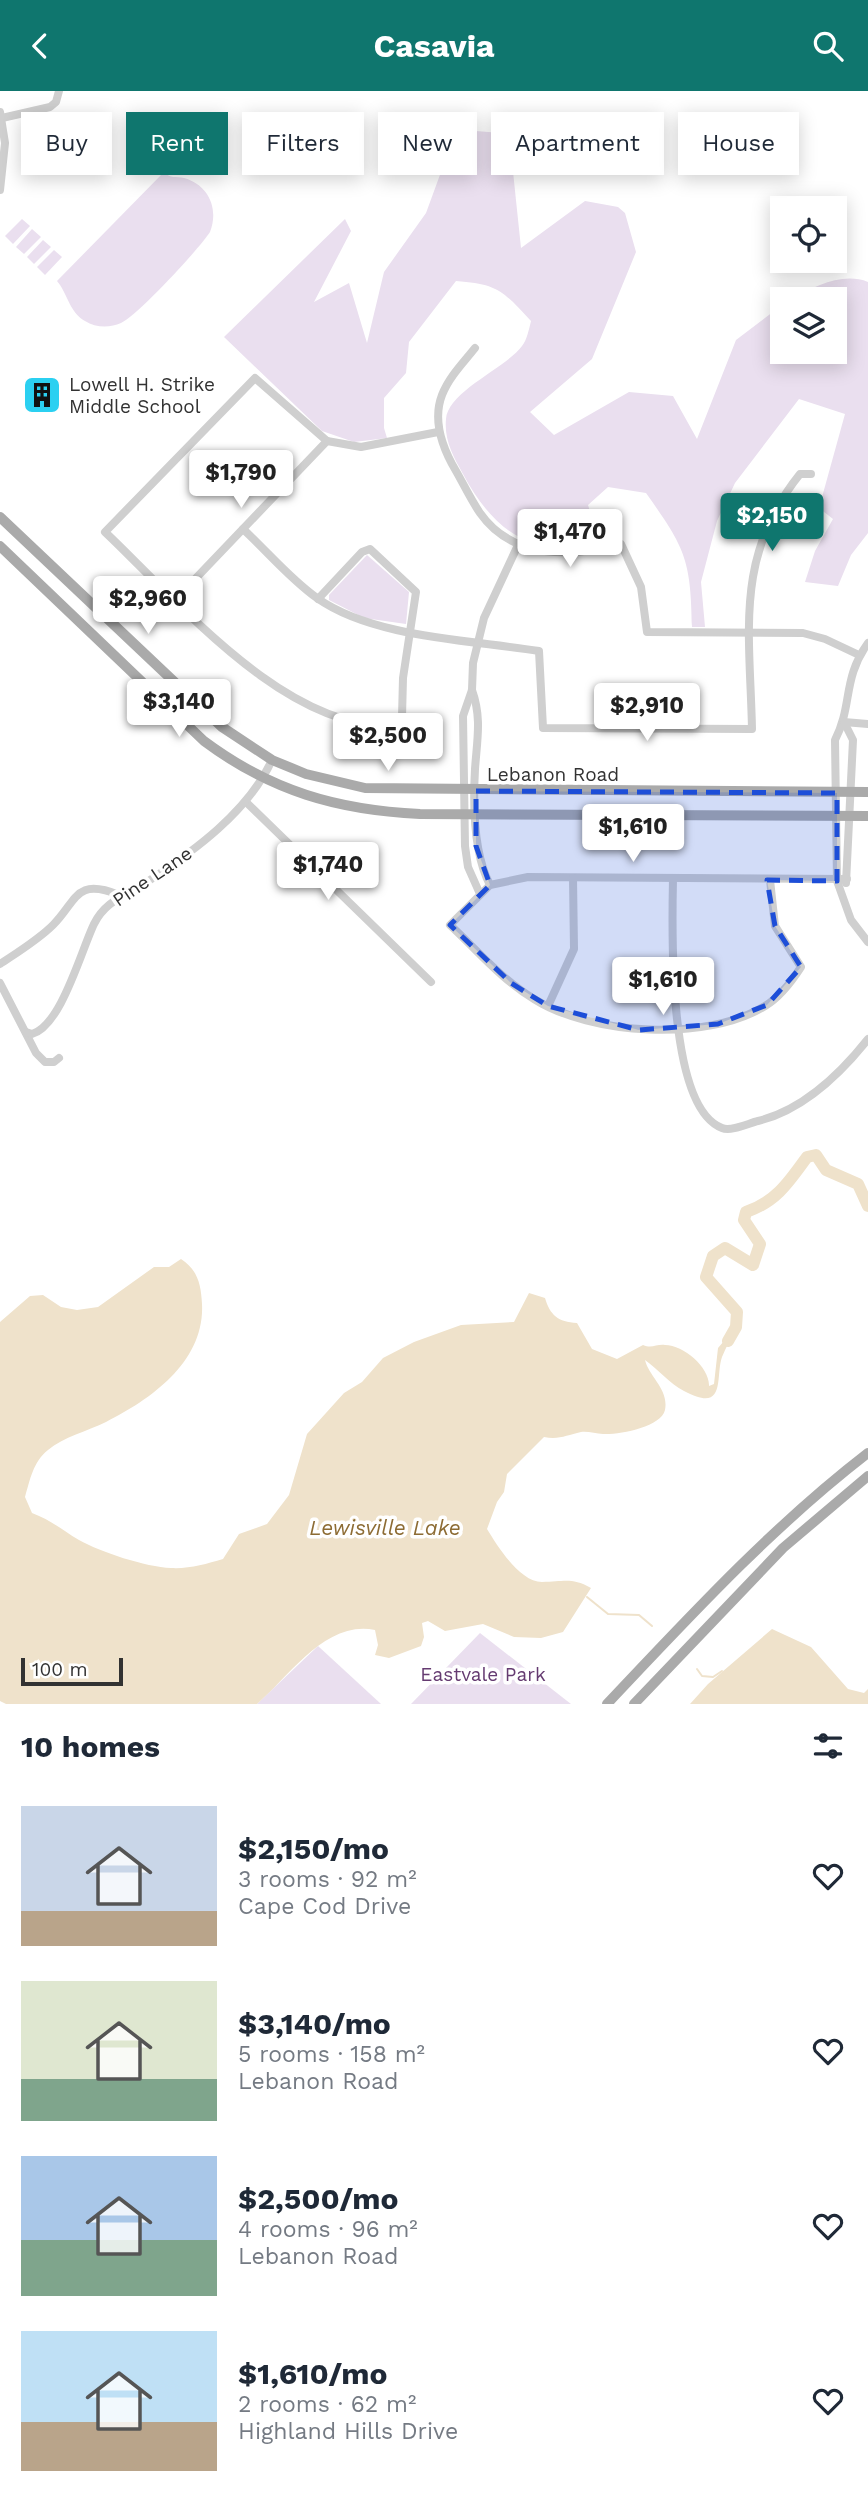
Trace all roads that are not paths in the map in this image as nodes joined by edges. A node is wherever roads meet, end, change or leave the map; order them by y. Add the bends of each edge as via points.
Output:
1 (60, 91) edge
2 (1, 115) edge
3 (0, 190) edge
4 (475, 348) dead end
5 (438, 432) junction
6 (327, 441) junction
7 (811, 474) dead end
8 (0, 517) edge
9 (243, 529) junction
10 (519, 543) junction
11 (0, 546) edge
12 (176, 599) junction
13 (318, 599) junction
14 (410, 632) junction
15 (750, 632) junction
16 (477, 641) junction
17 (868, 643) edge
18 (859, 655) junction
19 (472, 689) junction
20 (844, 722) junction
21 (868, 724) edge
22 (272, 760) junction
23 (263, 779) junction
24 (463, 791) junction
25 (476, 791) junction
26 (868, 792) edge
27 (837, 793) junction
28 (850, 793) junction
29 (246, 802) junction
30 (464, 814) junction
31 (477, 814) junction
32 (837, 816) junction
33 (849, 816) junction
34 (868, 816) edge
35 (573, 878) junction
36 (673, 879) junction
37 (847, 879) junction
38 (770, 880) junction
39 (837, 881) junction
40 (490, 885) junction
41 (843, 893) junction
42 (480, 894) junction
43 (119, 895) junction
44 (868, 942) edge
45 (0, 964) edge
46 (431, 982) dead end
47 (0, 983) edge
48 (548, 1006) junction
49 (680, 1028) junction
50 (26, 1032) junction
51 (868, 1038) edge
52 (59, 1058) dead end
53 (868, 1453) edge
54 (868, 1476) edge
55 (742, 1563) junction
56 (755, 1576) junction
57 (607, 1704) edge
58 (634, 1704) edge

1 - 2 street via 53,104
2 - 3 street via 5,143
4 - 5 street via 451,376 440,398
5 - 6 street via 361,447
5 - 10 street via 481,515
6 - 9 street
6 - 12 street via 255,378 105,532
7 - 15 street via 800,474 762,535 749,596
8 - 22 main road, Lebanon Road via 190,699
9 - 12 street
9 - 13 street
10 - 15 street via 573,555 621,544 641,587 647,632
10 - 16 street
11 - 23 main road, Lebanon Road via 173,713 233,763
12 - 14 street via 247,668 284,694 371,726 390,727 402,717
13 - 14 street via 365,622
13 - 14 street via 370,549 416,592
14 - 16 street
15 - 16 street via 752,729 543,728 539,652
15 - 18 street via 803,633
16 - 19 street
17 - 18 street
18 - 20 street via 848,682
19 - 24 street via 463,716
19 - 25 street via 480,734
20 - 21 street
20 - 27 street via 835,740
20 - 28 street via 853,740
22 - 23 street, Pine Lane
22 - 24 main road, Lebanon Road via 306,774 365,788
23 - 29 street, Pine Lane
23 - 30 main road, Lebanon Road via 323,802 370,812
24 - 25 main road, Lebanon Road
24 - 30 street
25 - 27 main road, Lebanon Road
25 - 31 street
26 - 28 main road, Lebanon Road
27 - 28 main road, Lebanon Road
27 - 32 street
28 - 33 street
29 - 43 street, Pine Lane via 145,884
29 - 46 street
30 - 31 main road, Lebanon Road
30 - 42 street via 468,867
31 - 32 main road, Lebanon Road
31 - 40 street via 476,846
32 - 33 main road, Lebanon Road
32 - 39 street
33 - 34 main road, Lebanon Road
33 - 37 street
35 - 36 street
35 - 40 street via 528,877
35 - 48 street via 574,949
36 - 38 street
36 - 49 street via 673,978
37 - 39 street
37 - 41 street
38 - 39 street
38 - 49 street via 775,926 801,967 790,983 756,1011 718,1024
39 - 41 street
40 - 42 street
41 - 44 street via 851,920
42 - 48 street via 450,925 511,983
43 - 45 street via 98,890 79,893 53,925
43 - 50 street, Pine Lane via 95,922 49,1021 38,1032
47 - 50 street
48 - 49 street via 605,1026
49 - 51 street via 683,1069 692,1092 723,1129 794,1106 828,1081
50 - 52 street via 42,1061
53 - 55 main road via 800,1507
54 - 56 main road
55 - 56 main road
55 - 57 main road
56 - 58 main road

